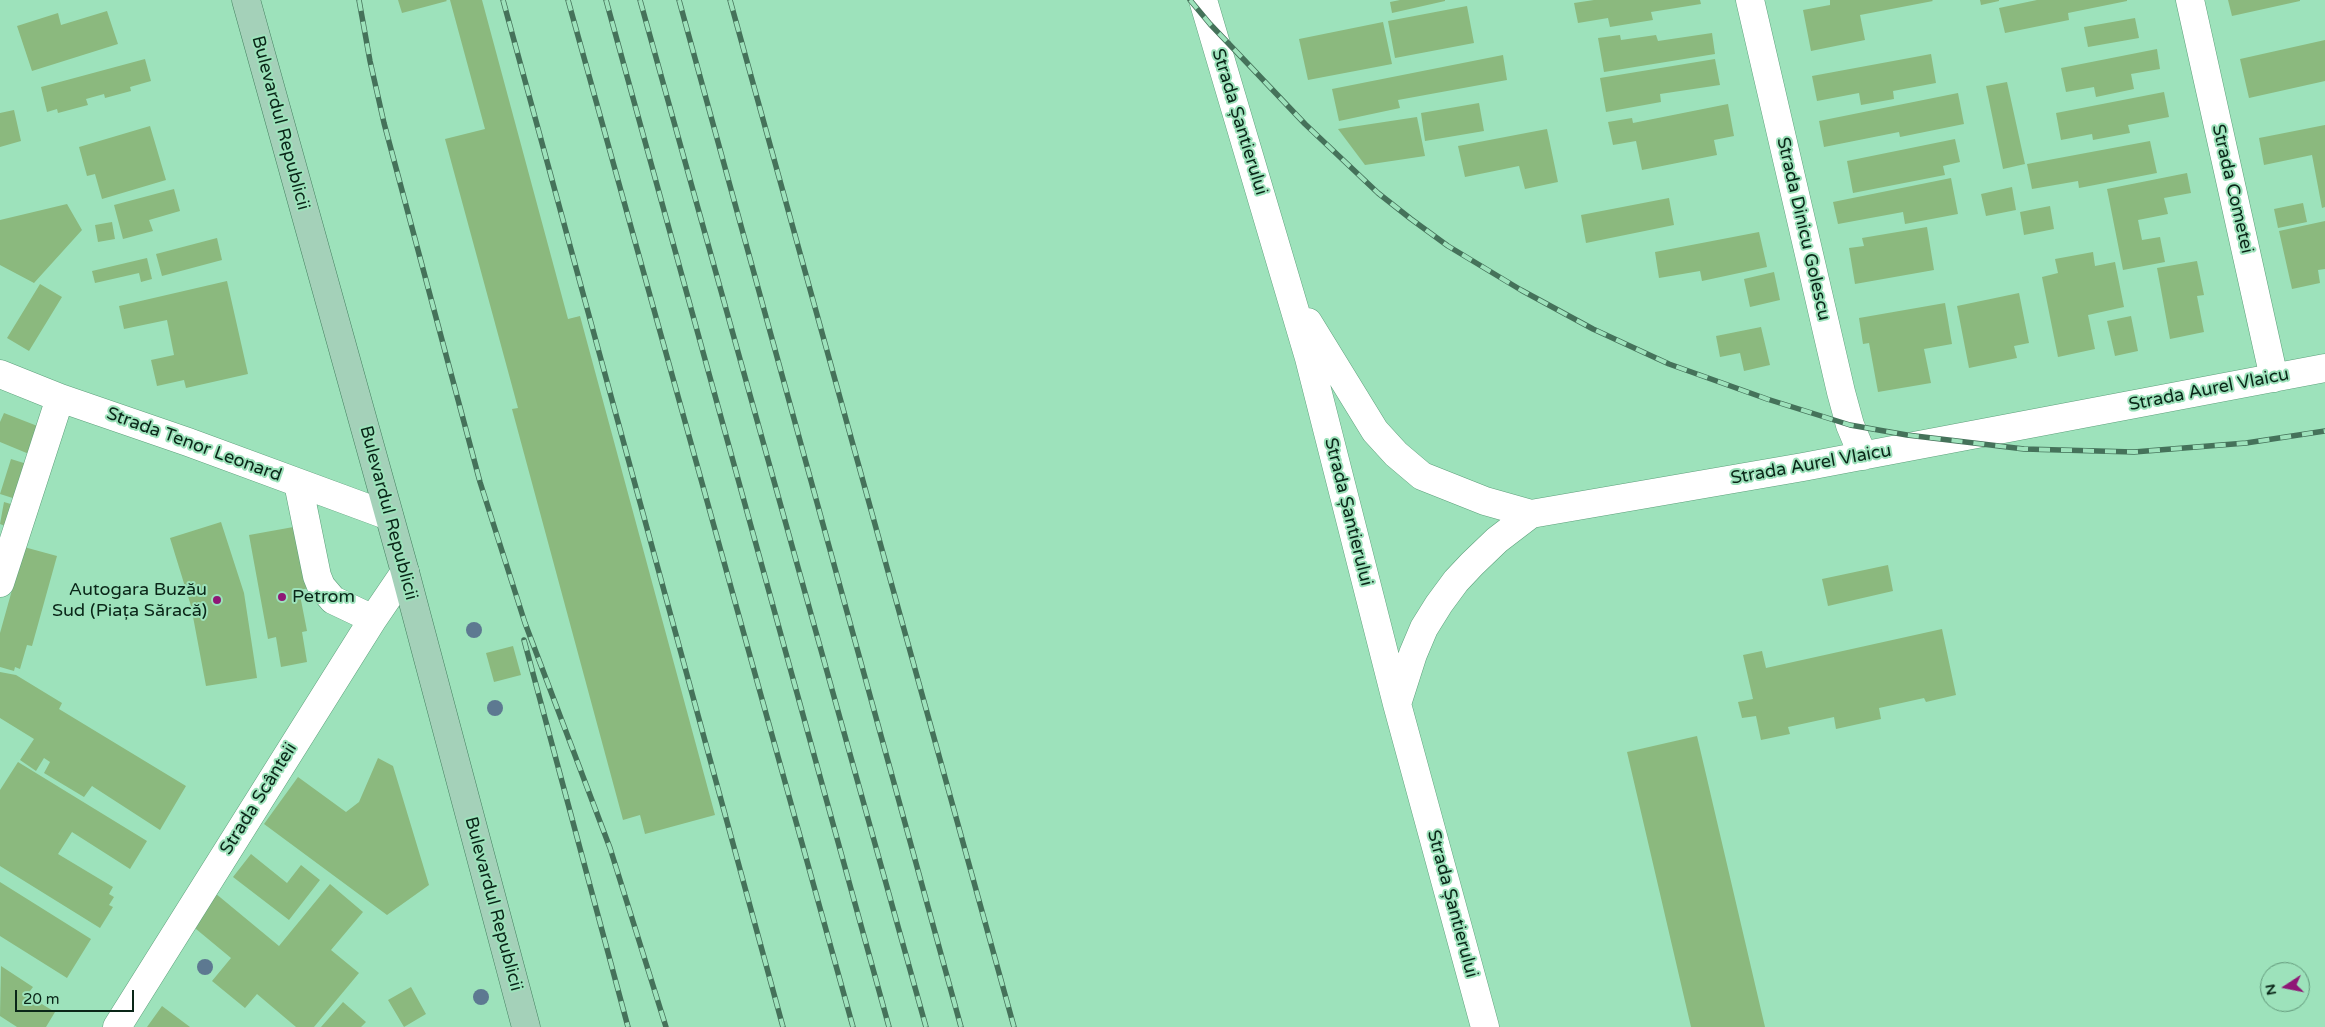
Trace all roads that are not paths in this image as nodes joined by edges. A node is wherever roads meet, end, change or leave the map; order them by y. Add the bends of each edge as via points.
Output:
1 (246, 0) edge
2 (1203, 0) edge
3 (1750, 0) edge
4 (2190, 0) edge
5 (1290, 292) junction
6 (2325, 368) edge
7 (0, 374) edge
8 (2274, 378) junction
9 (60, 398) junction
10 (1863, 456) junction
11 (298, 482) junction
12 (1531, 514) junction
13 (389, 516) junction
14 (405, 572) junction
15 (0, 583) edge
16 (373, 619) junction
17 (1397, 704) junction
18 (117, 1027) edge
19 (526, 1027) edge
20 (1485, 1027) edge

1 - 13 main road, Bulevardul Republicii
2 - 5 street, Strada Șantierului
3 - 10 street, Strada Dinicu Golescu via 1841,392 1850,426
4 - 8 street, Strada Cometei
5 - 12 street via 1375,431 1396,454 1422,476 1484,501
5 - 17 street, Strada Șantierului
6 - 8 street, Strada Aurel Vlaicu
7 - 9 street, Strada Tenor Leonard
8 - 10 street, Strada Aurel Vlaicu
9 - 11 street, Strada Tenor Leonard
9 - 15 street
10 - 12 street, Strada Aurel Vlaicu
11 - 13 street, Strada Tenor Leonard
11 - 16 street via 321,586 333,600
12 - 17 street, Strada Aurel Vlaicu via 1472,564 1439,604 1413,654
13 - 14 main road, Bulevardul Republicii
14 - 16 street, Strada Scânteii
14 - 19 main road, Bulevardul Republicii
16 - 18 street, Strada Scânteii
17 - 20 street, Strada Șantierului

